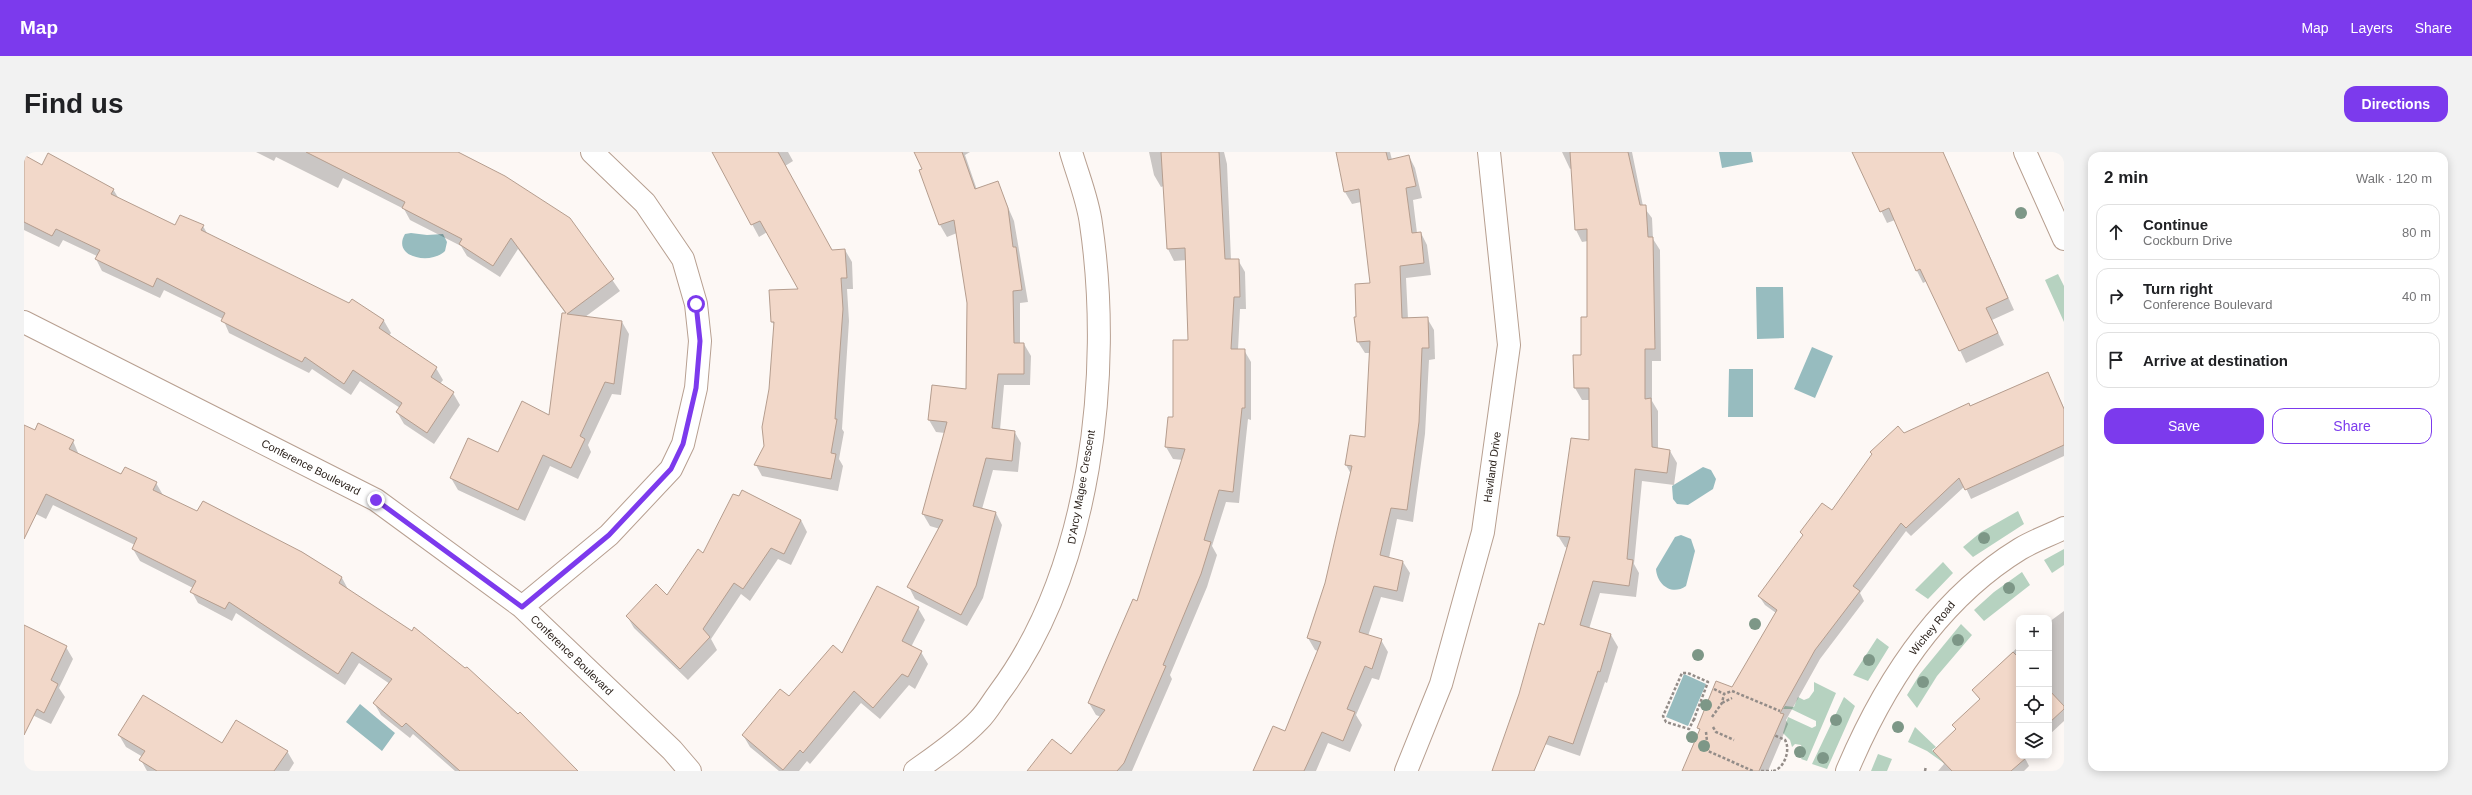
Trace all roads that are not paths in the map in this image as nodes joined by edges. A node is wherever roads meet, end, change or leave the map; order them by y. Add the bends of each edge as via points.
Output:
1 (592, 152) edge
2 (1071, 152) edge
3 (1489, 152) edge
4 (2025, 152) edge
5 (2064, 239) edge
6 (24, 322) edge
7 (2064, 528) edge
8 (522, 607) junction
9 (690, 771) edge
10 (915, 771) edge
11 (1406, 771) edge
12 (1847, 771) edge

1 - 8 street via 645,203 683,259 696,304 700,341 696,388 683,444 671,469 609,535
2 - 10 street, D'Arcy Magee Crescent via 1091,223 1099,306 1098,384 1088,464 1069,554 1020,665 979,720
3 - 11 street, Haviland Drive via 1509,345 1483,532 1441,684
4 - 5 street
6 - 8 street, Conference Boulevard via 376,500
7 - 12 street, Wichey Road via 2021,548 1998,563 1976,579 1940,616 1914,648 1885,693
8 - 9 street, Conference Boulevard via 672,750

